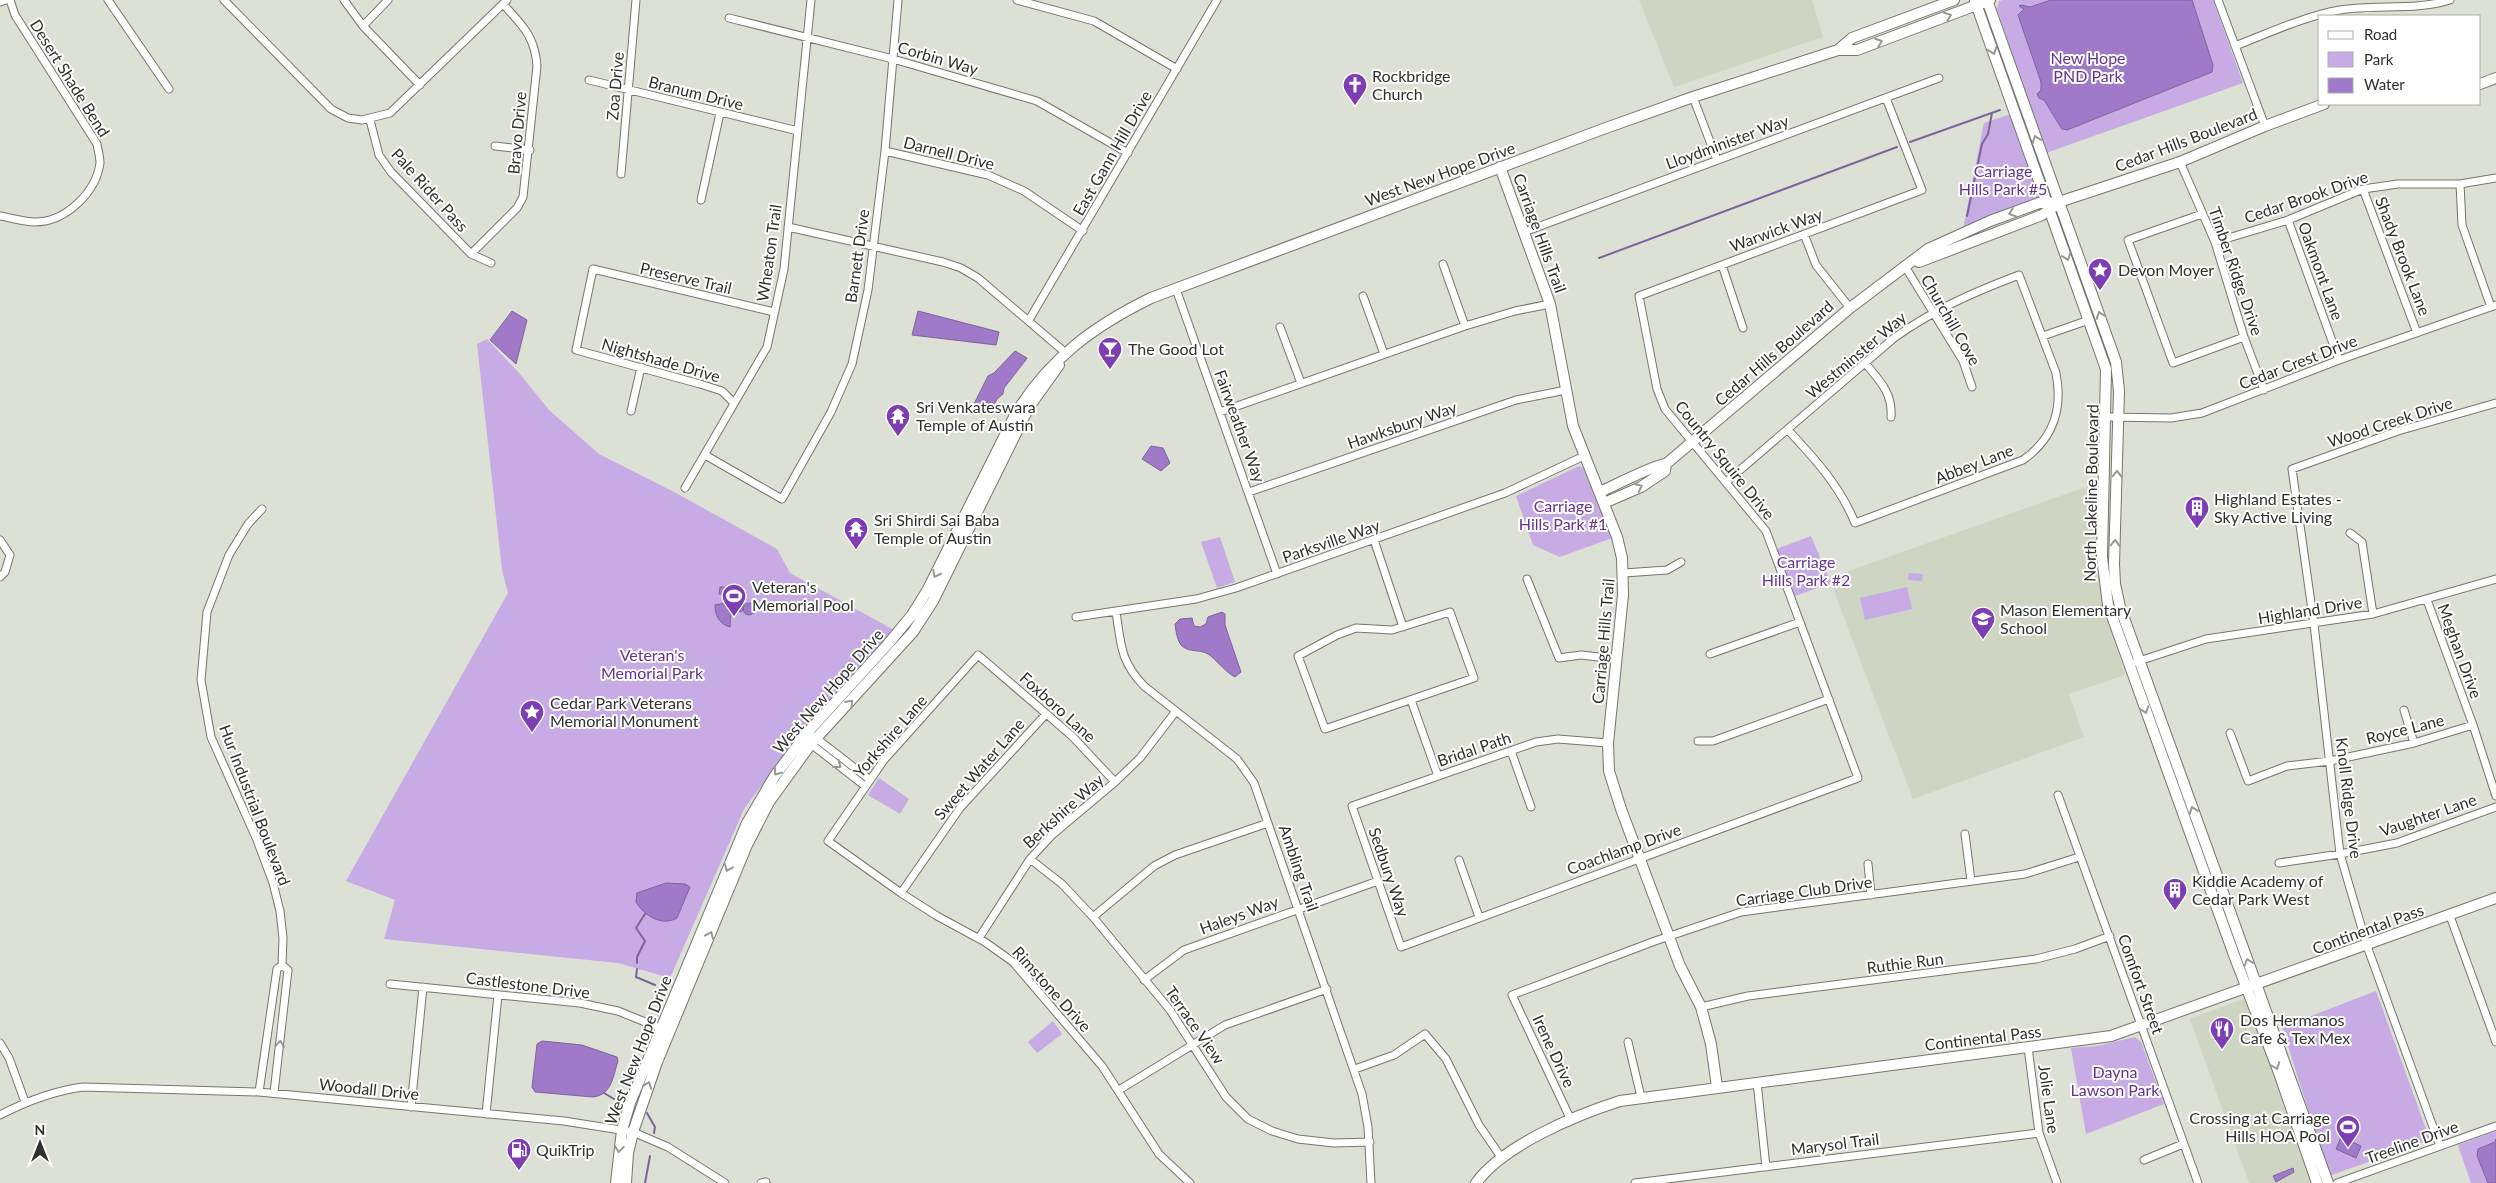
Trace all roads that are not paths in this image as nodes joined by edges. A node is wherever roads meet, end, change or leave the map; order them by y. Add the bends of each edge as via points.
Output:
1 (8, 0) edge
2 (108, 0) edge
3 (224, 0) edge
4 (344, 0) edge
5 (388, 0) edge
6 (636, 0) edge
7 (811, 0) edge
8 (898, 0) edge
9 (1017, 0) edge
10 (1217, 0) edge
11 (1954, 0) edge
12 (1988, 0) edge
13 (2218, 0) edge
14 (2450, 0) edge
15 (0, 2) edge
16 (505, 2) edge
17 (1975, 3) edge
18 (2322, 15) edge
19 (2318, 16) edge
20 (729, 18) dead end
21 (363, 26) junction
22 (807, 38) junction
23 (2235, 46) junction
24 (1838, 50) junction
25 (893, 59) junction
26 (1177, 70) junction
27 (1939, 78) dead end
28 (2496, 78) edge
29 (589, 80) dead end
30 (2481, 84) edge
31 (420, 85) junction
32 (169, 89) dead end
33 (628, 90) junction
34 (1693, 97) junction
35 (1886, 98) junction
36 (2321, 105) edge
37 (720, 113) junction
38 (370, 120) junction
39 (2265, 126) junction
40 (798, 131) junction
41 (495, 146) dead end
42 (530, 150) junction
43 (885, 151) junction
44 (1128, 153) junction
45 (1717, 160) junction
46 (2180, 162) junction
47 (1500, 167) junction
48 (621, 174) dead end
49 (2496, 178) edge
50 (2460, 184) junction
51 (2363, 189) junction
52 (701, 200) dead end
53 (2059, 202) junction
54 (2049, 207) junction
55 (2202, 214) junction
56 (0, 216) edge
57 (2288, 220) junction
58 (788, 227) junction
59 (1083, 231) junction
60 (1524, 232) junction
61 (1804, 234) junction
62 (2215, 242) junction
63 (874, 246) junction
64 (471, 254) junction
65 (491, 263) dead end
66 (1443, 264) dead end
67 (1722, 265) junction
68 (1906, 268) junction
69 (2019, 275) joint
70 (1176, 289) junction
71 (1363, 296) dead end
72 (1638, 296) joint
73 (1550, 304) junction
74 (2493, 306) edge
75 (1850, 308) junction
76 (774, 312) junction
77 (1932, 312) junction
78 (1029, 320) junction
79 (2089, 320) junction
80 (1465, 326) junction
81 (1280, 327) dead end
82 (1743, 328) dead end
83 (2417, 333) junction
84 (2043, 336) junction
85 (2244, 337) junction
86 (576, 350) joint
87 (1067, 354) junction
88 (1379, 356) junction
89 (2339, 360) junction
90 (1865, 363) junction
91 (641, 367) junction
92 (1296, 385) junction
93 (1972, 387) dead end
94 (1566, 390) junction
95 (2264, 390) junction
96 (734, 403) junction
97 (2496, 403) edge
98 (631, 411) dead end
99 (1220, 412) junction
100 (1891, 417) dead end
101 (2106, 417) junction
102 (2118, 418) junction
103 (1788, 430) junction
104 (1692, 444) junction
105 (705, 455) junction
106 (1584, 456) junction
107 (1666, 464) junction
108 (2292, 469) joint
109 (1726, 482) junction
110 (685, 488) dead end
111 (1249, 492) junction
112 (1600, 492) junction
113 (1604, 502) junction
114 (262, 509) dead end
115 (2350, 533) dead end
116 (0, 540) edge
117 (1374, 540) junction
118 (1681, 562) dead end
119 (1277, 574) junction
120 (1624, 574) junction
121 (0, 577) edge
122 (1527, 579) dead end
123 (2496, 579) edge
124 (2427, 600) junction
125 (1116, 612) junction
126 (2373, 614) junction
127 (1076, 617) dead end
128 (1800, 622) junction
129 (2314, 624) junction
130 (1403, 627) junction
131 (1710, 654) dead end
132 (978, 655) joint
133 (1617, 659) junction
134 (2139, 661) junction
135 (2128, 664) junction
136 (1828, 699) junction
137 (1411, 700) junction
138 (2404, 710) dead end
139 (1176, 711) junction
140 (1046, 714) junction
141 (2473, 725) junction
142 (806, 733) junction
143 (2230, 733) dead end
144 (814, 741) junction
145 (1698, 741) dead end
146 (2414, 743) junction
147 (1608, 744) junction
148 (1511, 751) junction
149 (2330, 761) junction
150 (1438, 776) junction
151 (1858, 778) joint
152 (867, 782) junction
153 (1115, 782) junction
154 (2058, 795) dead end
155 (2496, 796) edge
156 (1352, 806) joint
157 (2496, 806) edge
158 (1531, 807) dead end
159 (1268, 823) junction
160 (1964, 834) dead end
161 (828, 841) joint
162 (2340, 854) junction
163 (2079, 856) junction
164 (1640, 858) junction
165 (1030, 859) junction
166 (1459, 860) dead end
167 (2280, 863) dead end
168 (1868, 864) dead end
169 (1378, 881) junction
170 (1971, 881) junction
171 (901, 893) junction
172 (1871, 894) junction
173 (2496, 898) edge
174 (1298, 908) junction
175 (2450, 916) junction
176 (1093, 917) junction
177 (1479, 917) junction
178 (1669, 936) junction
179 (2110, 936) junction
180 (979, 938) junction
181 (2367, 946) junction
182 (1401, 947) joint
183 (282, 965) junction
184 (1144, 980) junction
185 (390, 984) dead end
186 (423, 987) junction
187 (2251, 987) junction
188 (1326, 989) junction
189 (498, 995) junction
190 (1512, 995) joint
191 (1701, 1007) junction
192 (2142, 1026) junction
193 (660, 1028) junction
194 (1628, 1042) dead end
195 (2496, 1042) edge
196 (0, 1044) edge
197 (1193, 1044) junction
198 (2028, 1047) junction
199 (1355, 1069) junction
200 (1757, 1082) junction
201 (1717, 1087) junction
202 (1119, 1090) junction
203 (259, 1092) junction
204 (274, 1093) junction
205 (1641, 1097) junction
206 (25, 1102) junction
207 (411, 1107) junction
208 (486, 1114) junction
209 (0, 1115) edge
210 (1571, 1120) junction
211 (2496, 1126) edge
212 (622, 1130) junction
213 (633, 1132) junction
214 (2038, 1133) junction
215 (1370, 1142) junction
216 (2183, 1144) junction
217 (2440, 1146) junction
218 (1501, 1157) junction
219 (2144, 1160) dead end
220 (1766, 1167) junction
221 (766, 1182) edge
222 (616, 1183) edge
223 (626, 1183) edge
224 (725, 1183) edge
225 (761, 1183) edge
226 (1190, 1183) edge
227 (1371, 1183) edge
228 (1476, 1183) edge
229 (1635, 1183) edge
230 (2056, 1183) edge
231 (2198, 1183) edge
232 (2317, 1183) edge
233 (2328, 1183) edge
234 (2337, 1183) edge

1 - 15 street
1 - 56 street, Desert Shade Bend via 97,144 100,162 95,180 84,197 62,216 36,222
2 - 32 street
3 - 38 street via 332,109 348,118
4 - 21 street
5 - 21 street
6 - 33 street, Zoa Drive
7 - 22 street, Wheaton Trail
8 - 25 street, Barnett Drive
9 - 26 street via 1094,21
10 - 26 street, East Gann Hill Drive
11 - 24 main road, West New Hope Drive via 1852,38
12 - 17 main road, West New Hope Drive
53 -> 12 main road, North Lakeline Boulevard
13 - 23 street
14 - 18 street via 2406,7 2339,10
16 - 31 street
16 - 42 street, Bravo Drive via 528,33 536,53
24 -> 17 main road, West New Hope Drive via 1857,50
17 -> 54 main road, North Lakeline Boulevard
19 - 23 street
20 - 22 street, Corbin Way
21 - 31 street
22 - 25 street, Corbin Way
22 - 40 street, Wheaton Trail
23 - 39 street
24 - 34 main road, West New Hope Drive
25 - 43 street, Barnett Drive
25 - 44 street, Corbin Way via 1037,101
26 - 44 street, East Gann Hill Drive
27 - 35 street, Lloydminister Way
28 - 30 main road
29 - 33 street, Branum Drive
31 - 38 street via 390,113
33 - 37 street, Branum Drive
33 - 48 street, Zoa Drive
34 - 45 street
34 - 47 main road, West New Hope Drive
35 - 45 street, Lloydminister Way
35 - 61 street, Warwick Way via 1922,190
36 - 39 main road, Cedar Hills Boulevard
37 - 40 street, Branum Drive
37 - 52 street
38 - 64 street, Pale Rider Pass via 383,162
39 - 46 main road, Cedar Hills Boulevard
40 - 58 street, Wheaton Trail
41 - 42 street
42 - 64 street, Bravo Drive via 524,197
43 - 59 street, Darnell Drive via 988,175 1024,191
43 - 63 street, Barnett Drive
44 - 59 street, East Gann Hill Drive
45 - 60 street, Lloydminister Way
46 - 53 main road, Cedar Hills Boulevard
46 - 55 street, Timber Ridge Drive
47 - 60 main road, Carriage Hills Trail
47 - 70 main road, West New Hope Drive
49 - 50 street, Cedar Brook Drive
50 - 51 street, Cedar Brook Drive via 2398,184
50 - 74 street via 2462,224
51 - 57 street, Cedar Brook Drive
51 - 83 street, Shady Brook Lane
53 - 54 main road, Cedar Hills Boulevard
102 -> 53 main road, North Lakeline Boulevard via 2116,362
54 - 68 main road, Cedar Hills Boulevard
54 -> 79 main road, North Lakeline Boulevard
55 - 62 street, Timber Ridge Drive
55 - 85 street via 2128,240 2173,363
57 - 62 street, Cedar Brook Drive
57 - 89 street, Oakmont Lane
58 - 63 street
58 - 76 street, Wheaton Trail via 784,269
59 - 78 street, East Gann Hill Drive
60 - 73 main road, Carriage Hills Trail
61 - 67 street, Warwick Way
61 - 75 street via 1816,265
62 - 85 street, Timber Ridge Drive
63 - 78 street via 961,268
63 - 105 street, Barnett Drive via 852,364 831,412 782,499
64 - 65 street, Pale Rider Pass
66 - 80 street
67 - 72 street, Warwick Way
67 - 82 street
68 - 75 main road, Cedar Hills Boulevard
68 - 77 street, Churchill Cove
69 - 77 street, Westminster Way
69 - 84 street, Abbey Lane
70 - 87 main road, West New Hope Drive via 1102,323
70 - 99 street, Fairweather Way
71 - 88 street
72 - 104 street, Country Squire Drive via 1657,389 1665,409
73 - 80 street
73 - 94 main road, Carriage Hills Trail
74 - 83 street, Cedar Crest Drive
75 - 104 main road, Cedar Hills Boulevard
76 - 86 street, Preserve Trail via 593,269
76 - 96 street, Wheaton Trail via 767,347
77 - 90 street, Westminster Way
77 - 93 street, Churchill Cove via 1963,361
78 - 87 street
79 - 84 street
79 - 101 main road, North Lakeline Boulevard via 2106,369
80 - 88 street
81 - 92 street
83 - 89 street, Cedar Crest Drive
84 - 103 street, Abbey Lane via 2056,373 2059,400 2054,424 2042,445 2012,465 1855,523 1832,479
85 - 95 street, Timber Ridge Drive
86 - 91 street, Nightshade Drive
87 -> 142 main road, West New Hope Drive via 1044,372 1016,413 931,584 912,615
144 -> 87 main road, West New Hope Drive via 913,632 933,601 1029,407
88 - 92 street
89 - 95 street, Cedar Crest Drive
90 - 100 street via 1889,395
90 - 103 street, Westminster Way
91 - 96 street, Nightshade Drive via 722,391
91 - 98 street
92 - 99 street
94 - 106 main road, Carriage Hills Trail via 1573,426
94 - 111 street, Hawksbury Way via 1516,400
95 - 102 street, Cedar Crest Drive via 2186,417
96 - 105 street, Wheaton Trail
97 - 108 street, Wood Creek Drive via 2398,431
99 - 111 street, Fairweather Way
101 - 102 street, Cedar Crest Drive
101 - 135 main road, North Lakeline Boulevard via 2104,587
134 -> 102 main road, North Lakeline Boulevard via 2115,584
103 - 109 street, Westminster Way
104 - 107 main road, Cedar Hills Boulevard
104 - 109 street, Country Squire Drive
105 - 110 street, Wheaton Trail
106 - 112 main road, Carriage Hills Trail
106 - 117 street, Parksville Way via 1505,493
107 - 112 main road, Cedar Hills Boulevard via 1658,464
113 -> 107 main road, Cedar Hills Boulevard via 1650,482 1664,471
108 - 129 street, Knoll Ridge Drive
109 - 128 street, Country Squire Drive via 1766,532
111 - 119 street, Fairweather Way
112 - 113 main road, Carriage Hills Trail
113 - 120 main road, Carriage Hills Trail via 1618,537
114 - 183 street, Hur Industrial Boulevard via 248,524 229,555 207,612 201,680 211,737 273,883 280,910
115 - 126 street via 2362,542
116 - 121 street via 10,555
117 - 119 street, Parksville Way
117 - 130 street
118 - 120 street via 1667,570
119 - 125 street, Parksville Way via 1196,599
120 - 133 main road, Carriage Hills Trail
122 - 133 street via 1559,658 1581,655
123 - 124 street, Highland Drive
124 - 126 street, Highland Drive
124 - 141 street, Meghan Drive
125 - 127 street, Parksville Way
125 - 139 street, Ambling Trail via 1124,660 1144,686
126 - 129 street, Highland Drive
128 - 131 street
128 - 136 street, Country Squire Drive
129 - 134 street, Highland Drive via 2206,639
129 - 149 street, Knoll Ridge Drive
130 - 137 street via 1450,612 1474,678
130 - 137 street via 1392,630 1356,628 1298,656 1325,729
132 - 140 street, Foxboro Lane
132 - 152 street, Yorkshire Lane
133 - 147 main road, Carriage Hills Trail
134 - 135 street, Highland Drive
187 -> 134 main road, North Lakeline Boulevard
135 -> 187 main road, North Lakeline Boulevard
136 - 145 street via 1713,741
136 - 151 street, Country Squire Drive
137 - 150 street
138 - 146 street
139 - 153 street, Berkshire Way via 1140,758
139 - 159 street, Ambling Trail via 1237,759 1249,773
140 - 153 street, Foxboro Lane
140 - 171 street, Sweet Water Lane via 960,808
141 - 146 street, Royce Lane
141 - 155 street, Meghan Drive
142 - 144 street
142 -> 193 main road, West New Hope Drive via 774,777 747,823
143 - 149 street, Royce Lane via 2248,781 2287,766
144 - 152 street
213 -> 144 main road, West New Hope Drive via 657,1062 754,831 769,802
146 - 149 street, Royce Lane
147 - 148 street, Bridal Path via 1547,740
147 - 164 main road, Carriage Hills Trail via 1609,771
148 - 150 street, Bridal Path
148 - 158 street
149 - 162 street, Knoll Ridge Drive
150 - 156 street, Bridal Path
151 - 164 street, Coachlamp Drive
152 - 161 street, Yorkshire Lane
153 - 165 street, Berkshire Way via 1052,835
154 - 163 street, Comfort Street
156 - 169 street, Sedbury Way
157 - 162 street, Vaughter Lane via 2397,843
159 - 174 street, Ambling Trail
159 - 176 street via 1161,862
160 - 170 street
161 - 171 street, Rimstone Drive
162 - 167 street, Vaughter Lane
162 - 181 street, Knoll Ridge Drive
163 - 170 street, Carriage Club Drive via 2025,874
163 - 179 street, Comfort Street
164 - 177 street, Coachlamp Drive
164 - 178 main road, Carriage Hills Trail
165 - 176 street, Terrace View via 1062,884
165 - 180 street, Berkshire Way
166 - 177 street
168 - 172 street
169 - 174 street, Haleys Way
169 - 182 street, Sedbury Way
170 - 172 street, Carriage Club Drive
171 - 180 street, Rimstone Drive
172 - 178 street, Carriage Club Drive via 1741,912
173 - 175 main road, Continental Pass
174 - 184 street, Haleys Way via 1184,950
174 - 188 street, Ambling Trail
175 - 181 main road, Continental Pass
175 - 195 street
176 - 184 street, Terrace View
177 - 182 street, Coachlamp Drive
178 - 190 street, Carriage Club Drive
178 - 191 main road, Carriage Hills Trail
179 - 191 street, Ruthie Run via 2036,959 1748,996
179 - 192 street, Comfort Street
180 - 202 street, Rimstone Drive via 1013,962
181 - 187 main road, Continental Pass
181 - 217 street, Knoll Ridge Drive
183 - 203 street, Hur Industrial Boulevard via 277,969
204 -> 183 street via 288,970
184 - 197 street, Terrace View
185 - 186 street, Castlestone Drive
186 - 189 street, Castlestone Drive
186 - 207 street
187 - 192 main road, Continental Pass
187 -> 232 main road, North Lakeline Boulevard
187 - 233 main road, North Lakeline Boulevard
188 - 197 street via 1225,1025
188 - 199 street, Ambling Trail
189 - 193 street, Castlestone Drive via 618,1010
189 - 208 street
190 - 210 street, Irene Drive
191 - 201 main road, Carriage Hills Trail
192 - 198 main road, Continental Pass via 2111,1036
192 - 216 street, Comfort Street
193 - 212 main road, West New Hope Drive
194 - 205 street
196 - 206 street via 9,1058
197 - 202 street
197 - 215 street, Terrace View via 1226,1097 1259,1125 1284,1136 1317,1142
198 - 200 main road, Continental Pass
198 - 214 street, Jolie Lane
199 - 215 street, Ambling Trail
199 - 218 street via 1394,1055 1425,1034 1446,1059 1480,1125
200 - 201 main road, Continental Pass
200 - 220 street
201 - 205 main road, Continental Pass
202 - 226 street, Rimstone Drive via 1160,1154
203 - 204 street, Woodall Drive
203 - 206 street, Woodall Drive via 83,1087
204 - 207 street, Woodall Drive
205 - 210 main road, Continental Pass via 1602,1107
206 - 209 street, Woodall Drive
207 - 208 street, Woodall Drive
208 - 212 street, Woodall Drive
210 - 218 main road, Continental Pass
211 - 217 street, Treeline Drive
212 - 213 street, Woodall Drive
212 -> 222 main road, West New Hope Drive
213 - 223 main road, West New Hope Drive
213 - 224 street, Woodall Drive via 668,1147
214 - 220 street, Marysol Trail
214 - 230 street, Jolie Lane
215 - 227 street, Ambling Trail
216 - 219 street
216 - 231 street, Comfort Street
217 - 234 street, Treeline Drive
218 - 228 main road, Continental Pass
220 - 229 street, Marysol Trail
221 - 225 street

